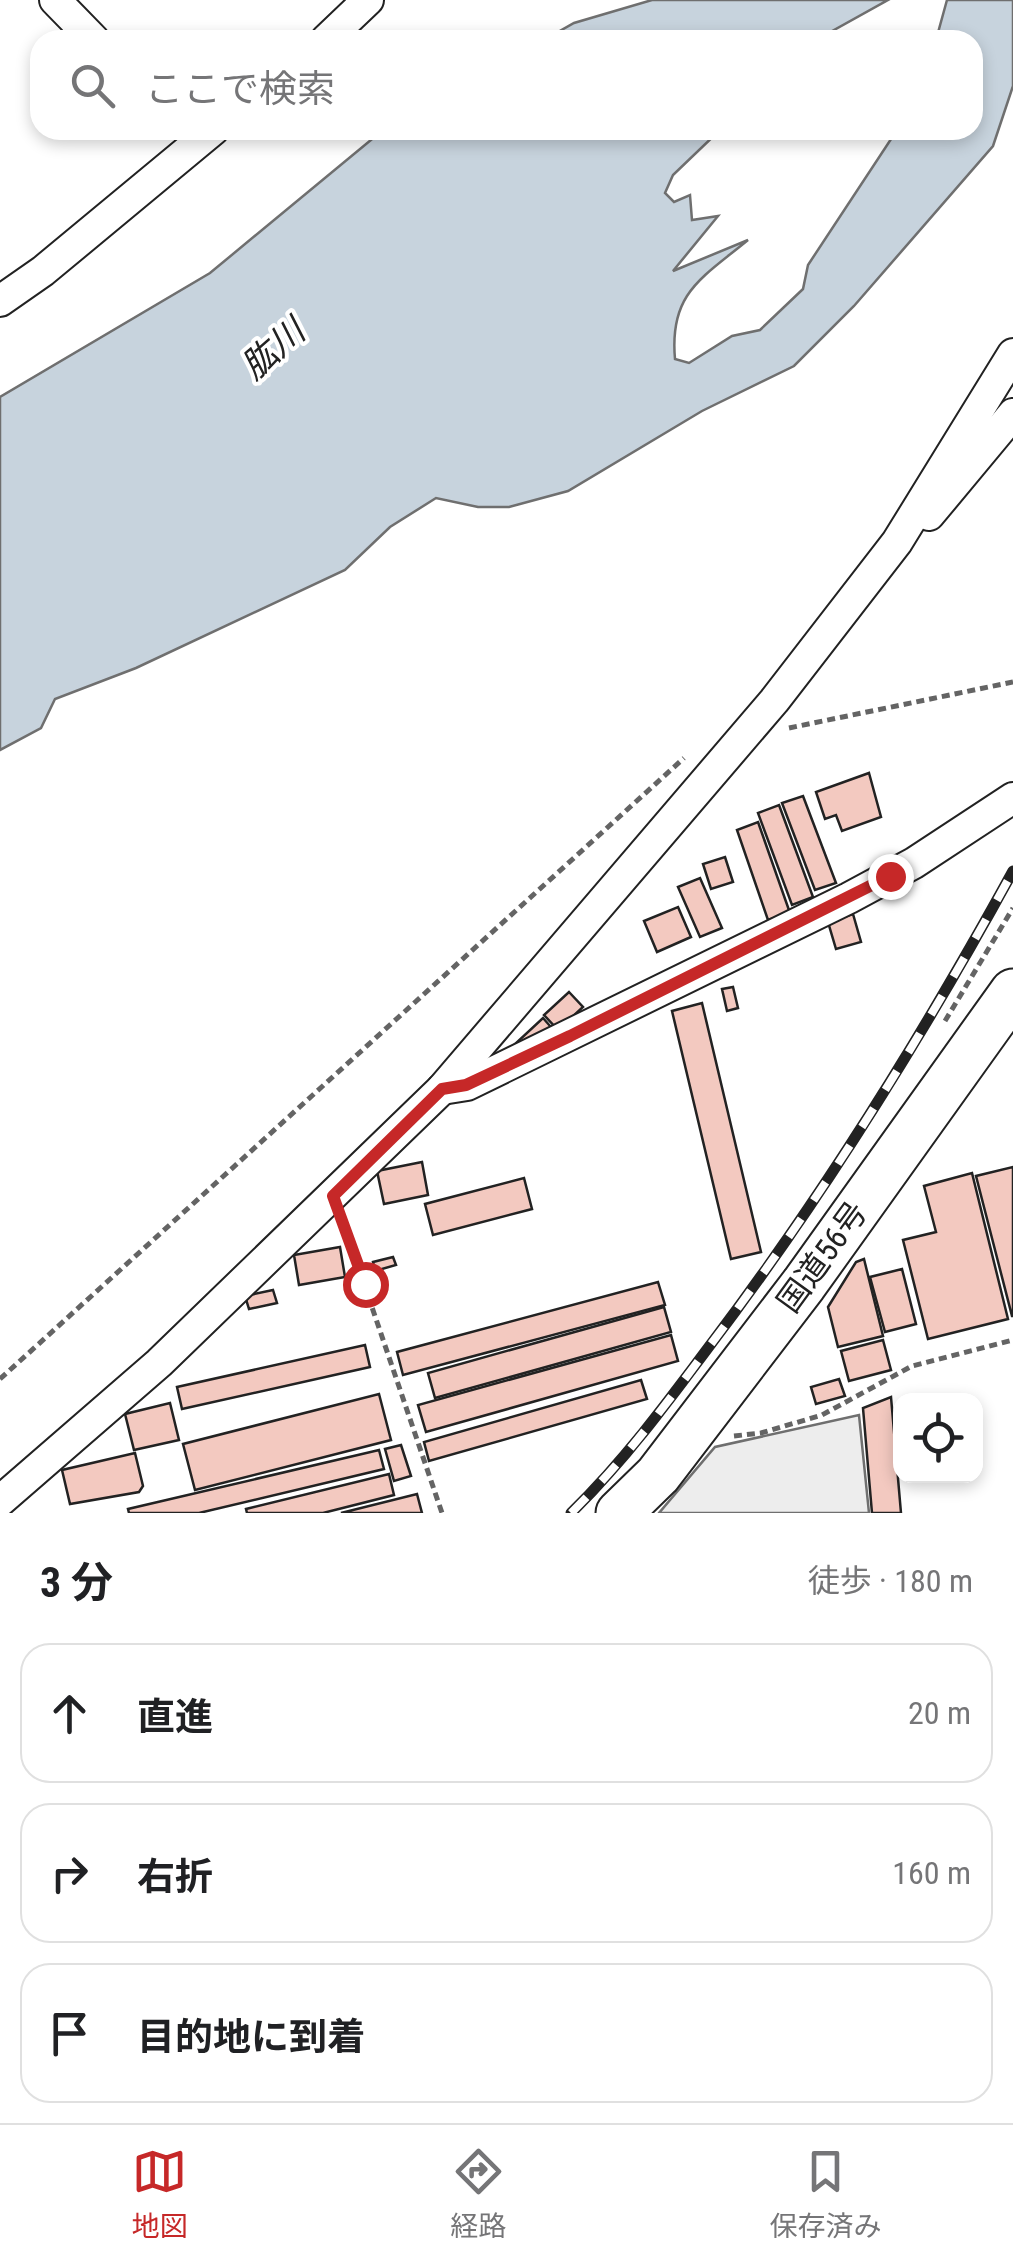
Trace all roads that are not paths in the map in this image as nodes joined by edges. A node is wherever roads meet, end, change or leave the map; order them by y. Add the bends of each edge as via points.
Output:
1 (55, 0) edge
2 (368, 0) edge
3 (84, 30) edge
4 (336, 30) edge
5 (190, 140) edge
6 (0, 301) edge
7 (1013, 354) edge
8 (1013, 414) edge
9 (896, 542) junction
10 (1013, 798) edge
11 (1013, 992) edge
12 (442, 1089) junction
13 (0, 1500) edge
14 (619, 1513) edge

1 - 3 street
2 - 4 street
5 - 6 street
7 - 9 street
8 - 9 street via 940,506
9 - 12 street via 742,738
10 - 12 street via 849,898 484,1077
11 - 14 highway, 国道56号 via 804,1284 658,1475
12 - 13 street via 159,1363

